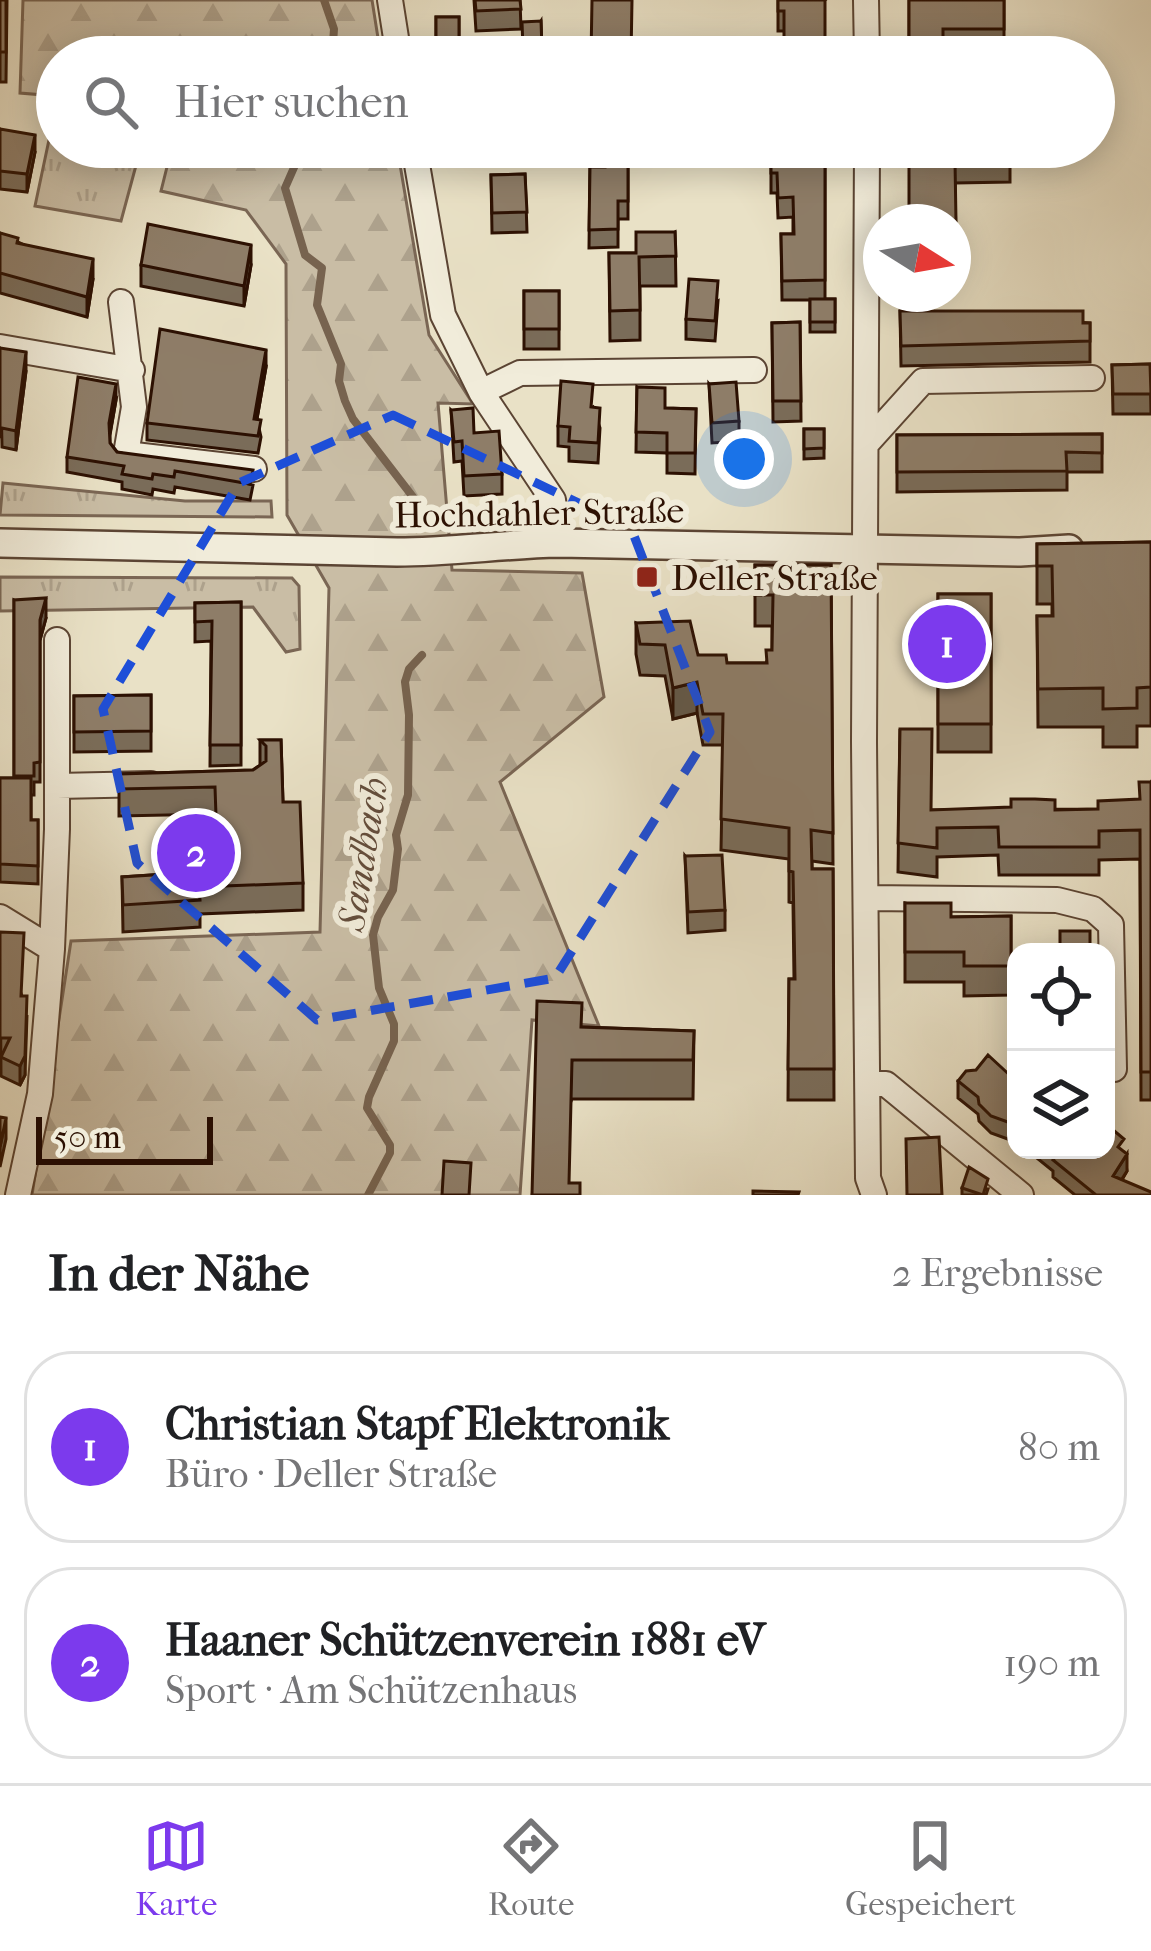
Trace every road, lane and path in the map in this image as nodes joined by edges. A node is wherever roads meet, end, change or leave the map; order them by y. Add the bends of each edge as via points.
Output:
1 (390, 0) edge
2 (866, 0) edge
3 (396, 36) edge
4 (867, 36) edge
5 (418, 168) edge
6 (867, 168) edge
7 (0, 347) edge
8 (754, 370) dead end
9 (1092, 378) dead end
10 (481, 392) junction
11 (868, 442) junction
12 (254, 469) edge
13 (0, 543) edge
14 (559, 543) junction
15 (1101, 546) edge
16 (865, 550) junction
17 (57, 640) dead end
18 (186, 782) edge
19 (57, 786) junction
20 (866, 898) junction
21 (0, 917) edge
22 (52, 950) junction
23 (1114, 1051) edge
24 (868, 1084) junction
25 (18, 1195) edge
26 (874, 1195) edge
27 (1021, 1195) edge

1 - 3 street
2 - 4 street
5 - 10 street via 443,315
6 - 11 street
7 - 12 street via 121,368 134,407 126,454
8 - 10 street via 520,373
9 - 11 street via 923,381
10 - 14 street via 553,500
11 - 16 street
13 - 14 street, Hochdahler Straße via 456,552
14 - 16 street, Hochdahler Straße
15 - 16 street, Hochdahler Straße
16 - 20 street
17 - 19 street
18 - 19 street
19 - 22 street
20 - 23 street via 1057,900 1093,909 1112,926
20 - 24 street
21 - 22 street
22 - 25 street via 40,1094
24 - 26 street
24 - 27 street via 886,1084

